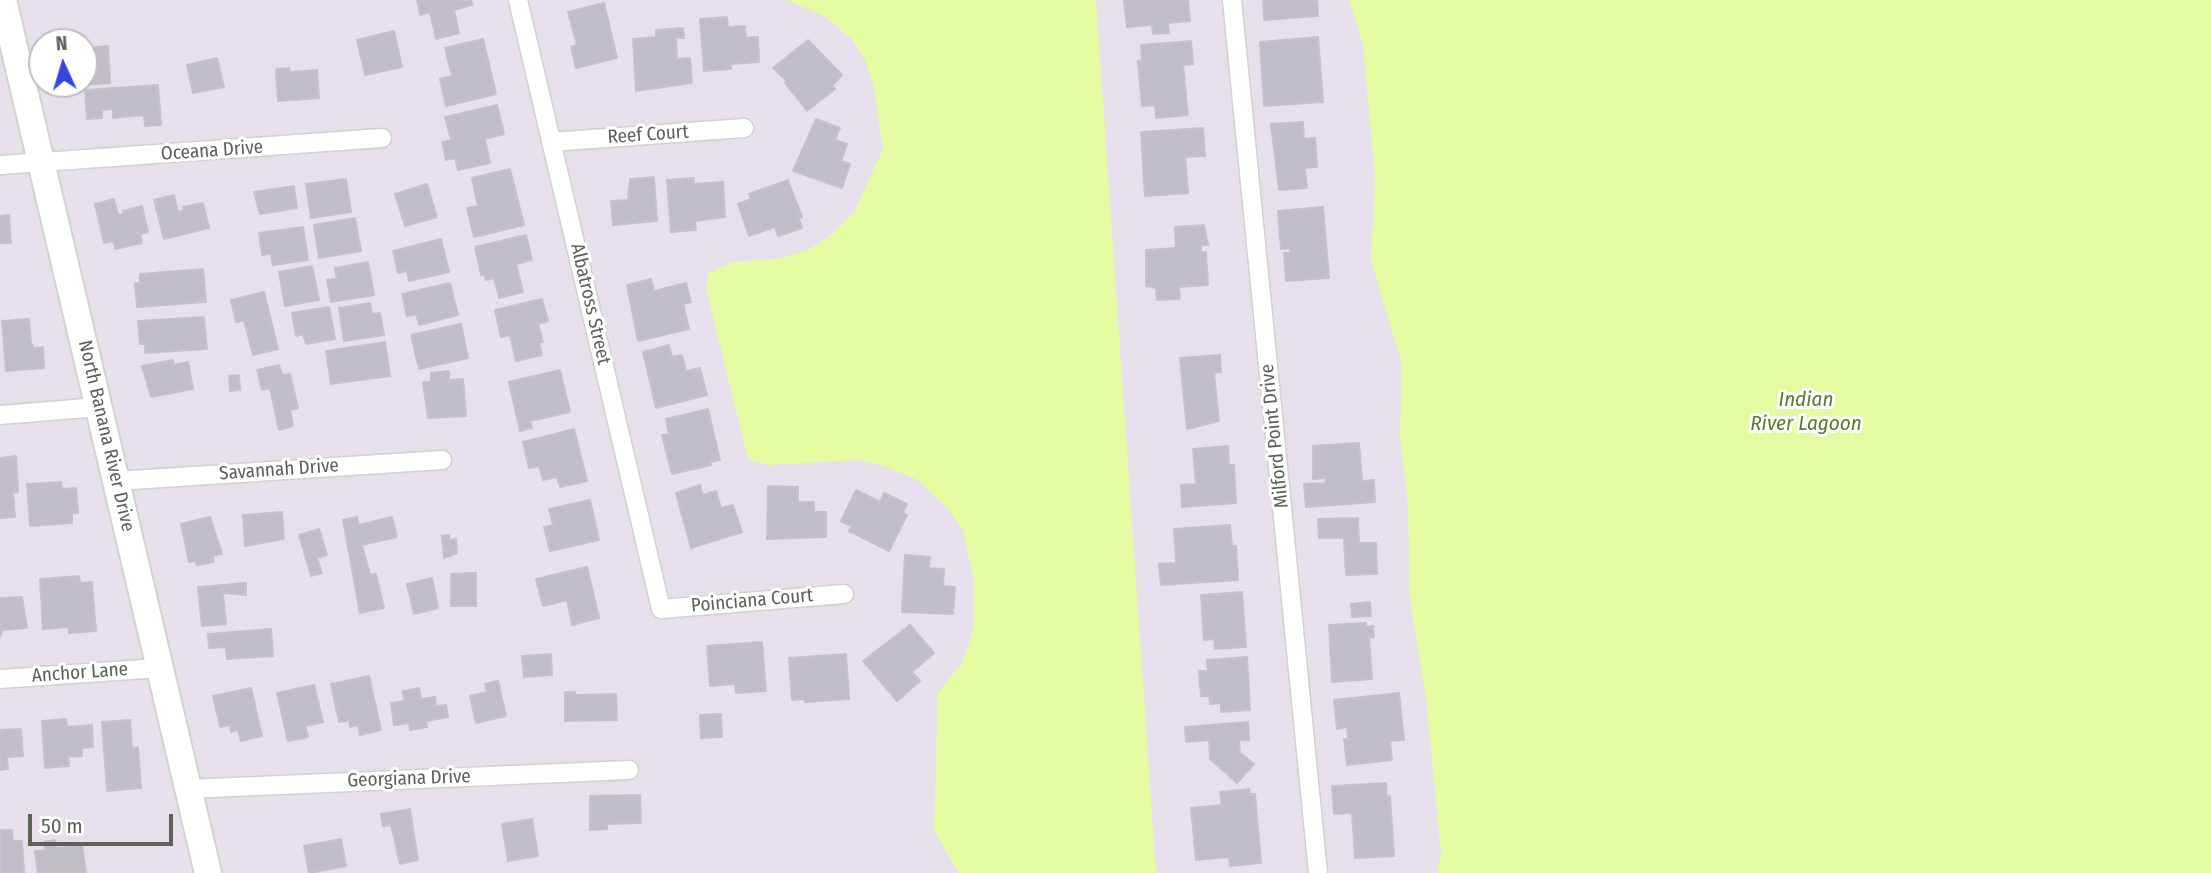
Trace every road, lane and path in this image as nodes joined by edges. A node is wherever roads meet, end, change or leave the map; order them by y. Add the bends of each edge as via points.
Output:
1 (3, 0) edge
2 (518, 0) edge
3 (1232, 0) edge
4 (744, 128) dead end
5 (382, 138) dead end
6 (551, 142) junction
7 (42, 163) junction
8 (0, 164) edge
9 (98, 407) junction
10 (0, 415) edge
11 (442, 460) dead end
12 (116, 481) junction
13 (844, 594) dead end
14 (661, 609) joint
15 (159, 668) junction
16 (0, 679) edge
17 (629, 770) dead end
18 (188, 789) junction
19 (208, 873) edge
20 (1318, 873) edge

1 - 7 street, North Banana River Drive
2 - 6 street, Albatross Street
3 - 20 street, Milford Point Drive
4 - 6 street, Reef Court
5 - 7 street, Oceana Drive
6 - 14 street, Albatross Street
7 - 8 street, Oceana Drive
7 - 9 street, North Banana River Drive
9 - 10 street
9 - 12 street, North Banana River Drive
11 - 12 street, Savannah Drive
12 - 15 street, North Banana River Drive
13 - 14 street, Poinciana Court
15 - 16 street, Anchor Lane
15 - 18 street, North Banana River Drive
17 - 18 street, Georgiana Drive
18 - 19 street, North Banana River Drive

